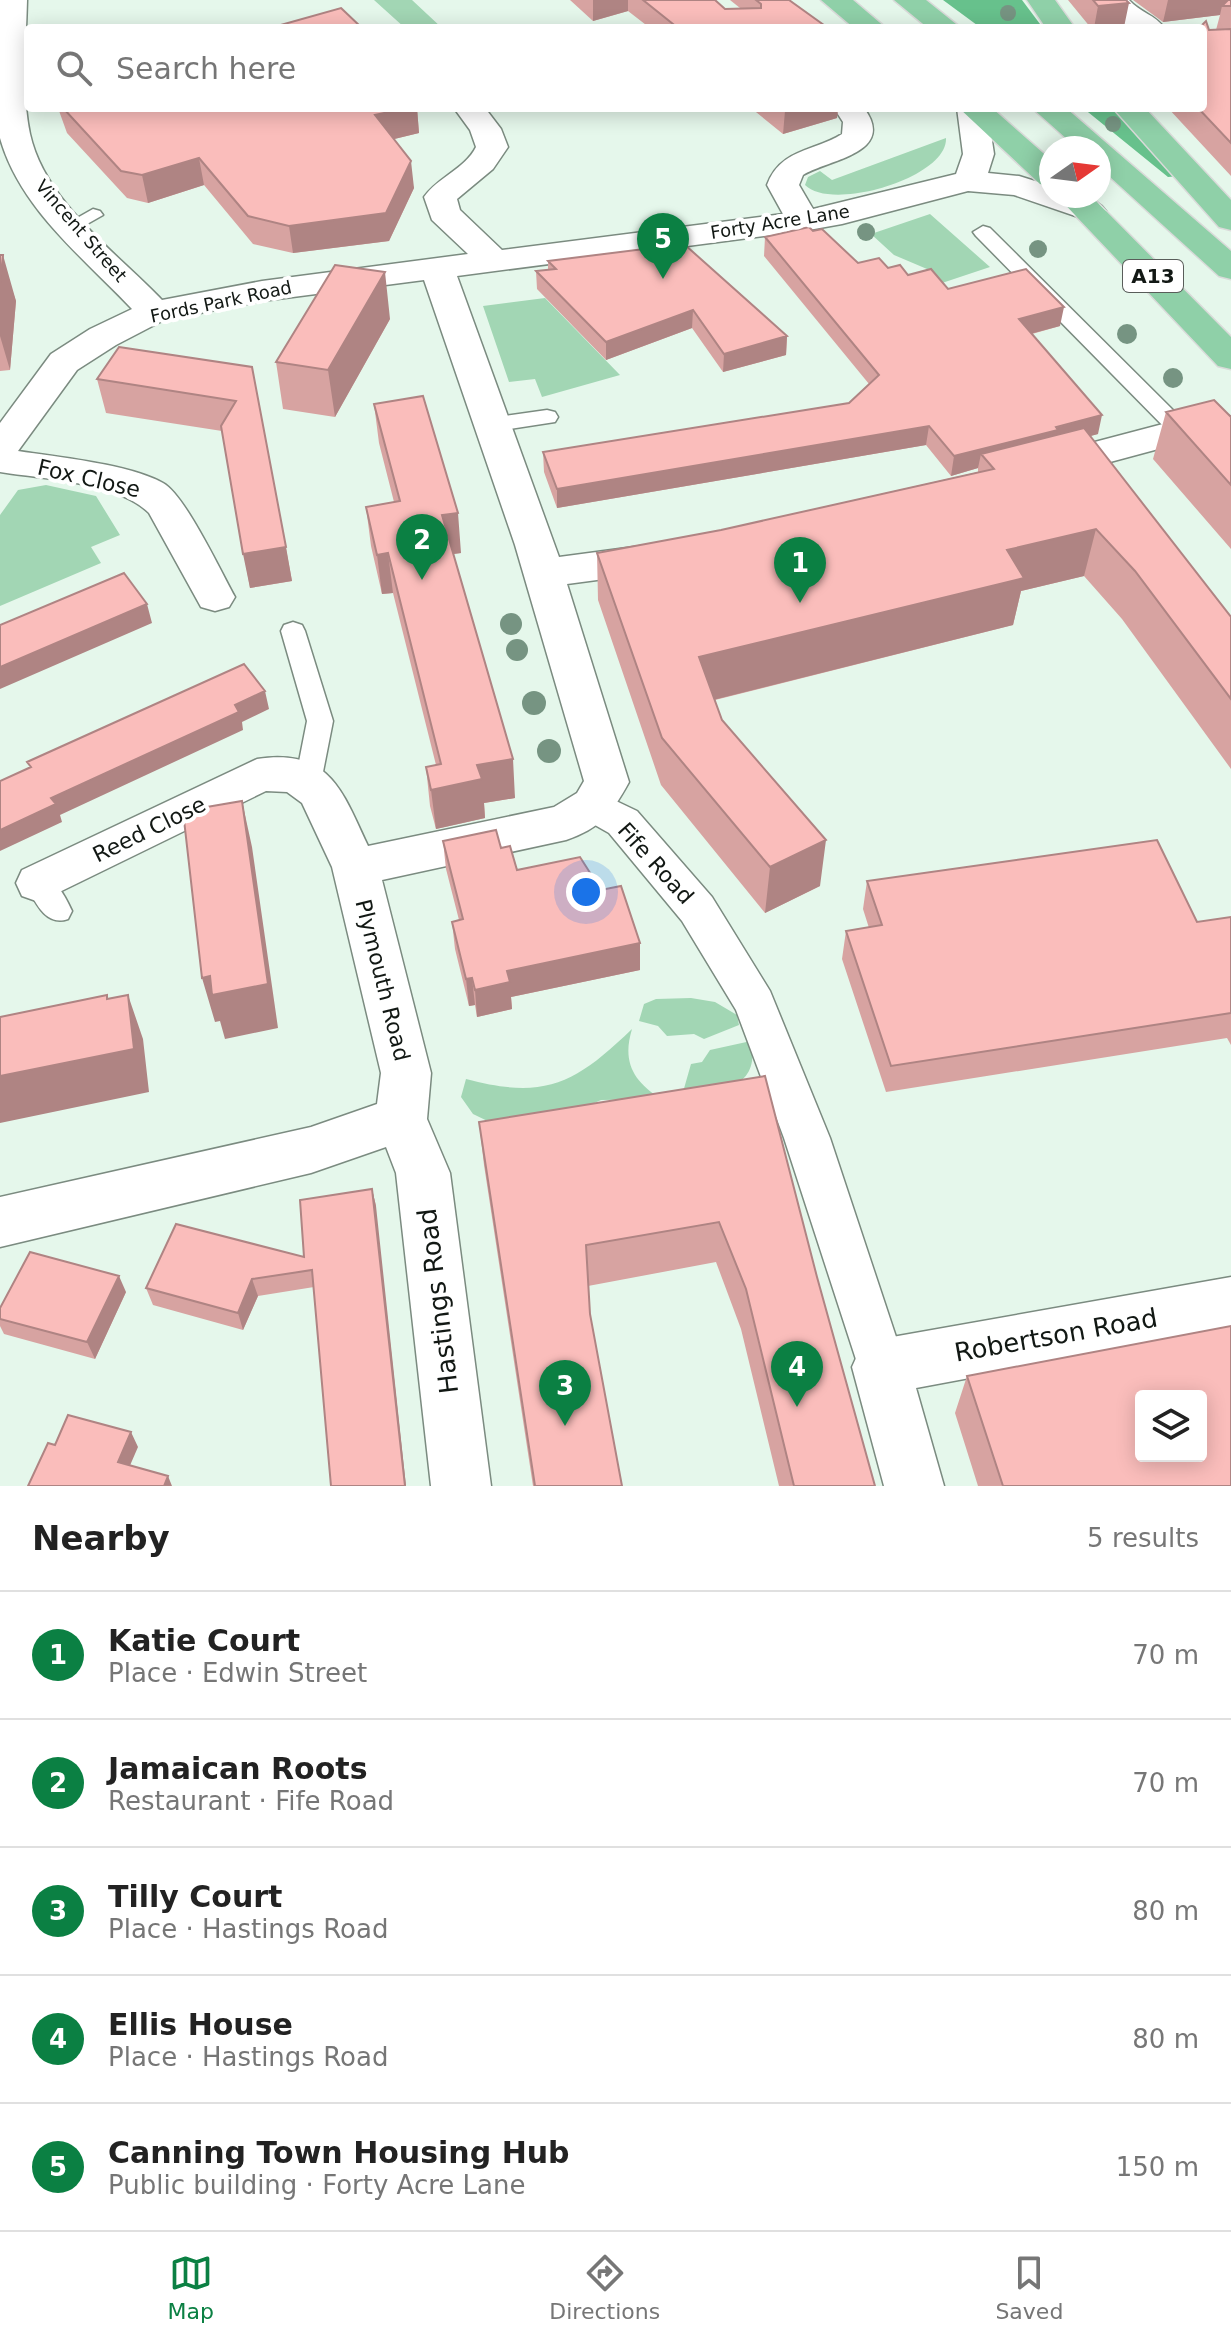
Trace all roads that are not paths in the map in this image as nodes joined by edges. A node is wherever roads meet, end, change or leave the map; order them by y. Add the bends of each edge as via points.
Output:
1 (13, 0) edge
2 (835, 0) edge
3 (908, 0) edge
4 (1041, 0) edge
5 (1114, 0) edge
6 (867, 24) edge
7 (941, 24) edge
8 (1058, 24) edge
9 (1142, 24) edge
10 (6, 92) edge
11 (472, 112) edge
12 (852, 112) edge
13 (973, 112) edge
14 (978, 112) edge
15 (1052, 112) edge
16 (1132, 112) edge
17 (1082, 136) edge
18 (1111, 161) edge
19 (1039, 166) edge
20 (967, 181) junction
21 (1039, 191) edge
22 (1086, 208) edge
23 (1231, 220) edge
24 (803, 221) junction
25 (983, 232) dead end
26 (495, 262) junction
27 (1231, 269) edge
28 (438, 270) junction
29 (1026, 275) junction
30 (1000, 282) edge
31 (154, 312) junction
32 (1231, 358) edge
33 (15, 402) edge
34 (547, 417) dead end
35 (1218, 422) edge
36 (491, 425) junction
37 (1181, 431) junction
38 (0, 449) edge
39 (1093, 455) junction
40 (0, 460) edge
41 (1007, 478) edge
42 (1120, 490) edge
43 (699, 553) edge
44 (544, 573) junction
45 (215, 597) dead end
46 (293, 631) dead end
47 (300, 779) junction
48 (593, 805) junction
49 (355, 867) junction
50 (49, 897) dead end
51 (401, 1119) junction
52 (0, 1222) edge
53 (1231, 1303) edge
54 (881, 1367) junction
55 (461, 1486) edge
56 (914, 1486) edge

1 - 10 street, Vincent Street
2 - 6 highway
3 - 7 highway
4 - 8 highway
5 - 9 street
10 - 31 street, Vincent Street via 19,153 40,188 83,220
11 - 26 street via 492,147 480,167 440,197 441,206
12 - 24 street via 860,131 854,140 794,167 786,176 783,185
13 - 20 street via 979,167
14 - 19 highway
15 - 17 highway, A13
16 - 23 highway
18 - 27 highway, A13
20 - 21 street, Forty Acre Lane
20 - 24 street, Forty Acre Lane
22 - 32 highway, A13
24 - 26 street, Forty Acre Lane
25 - 29 lane
26 - 28 street, Fords Park Road
28 - 31 street, Fords Park Road via 262,291
28 - 36 street
29 - 30 lane
29 - 37 lane
31 - 33 street, Fords Park Road via 64,362
33 - 38 street, Fords Park Road
34 - 36 lane
35 - 37 street
36 - 44 street
37 - 39 street
39 - 41 street
39 - 42 street
40 - 45 street, Fox Close via 102,477 150,492 164,506
43 - 44 street
44 - 48 street via 607,782
46 - 47 lane via 320,721
47 - 49 street, Plymouth Road via 320,792
47 - 50 street, Reed Close via 276,773 257,776
48 - 49 street via 566,822
48 - 54 street, Fife Road via 623,822 697,909 755,1004 807,1138
49 - 51 street, Plymouth Road via 406,1073
51 - 52 street via 311,1150
51 - 55 street, Hastings Road via 423,1173
53 - 54 street, Robertson Road
54 - 56 street

